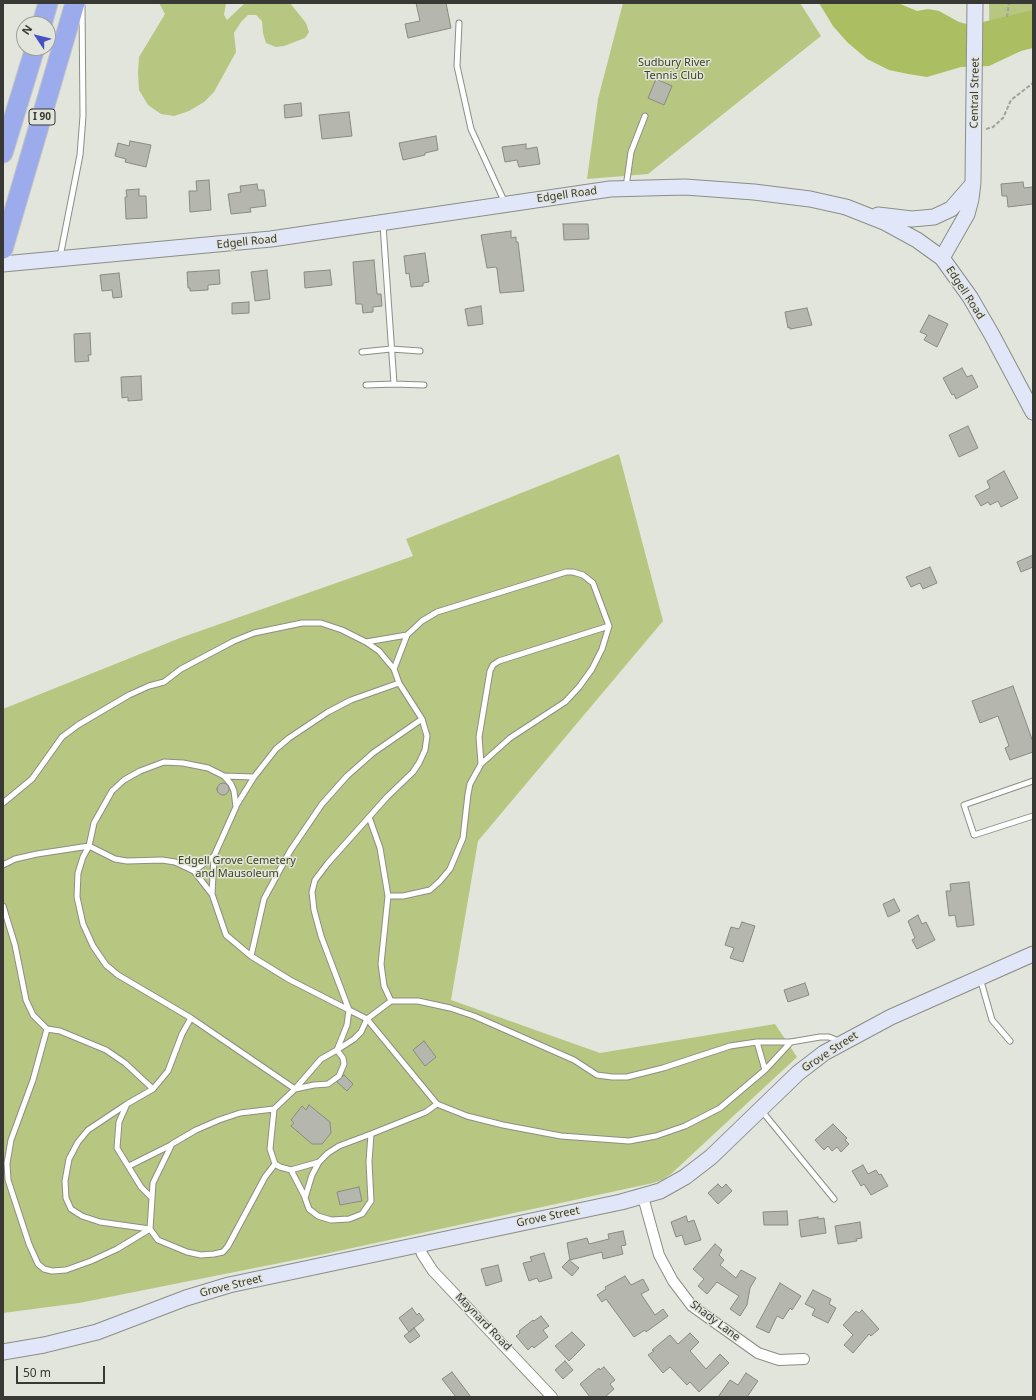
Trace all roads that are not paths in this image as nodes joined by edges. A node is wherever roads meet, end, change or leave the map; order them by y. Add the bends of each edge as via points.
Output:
1 (48, 3) edge
2 (75, 3) edge
3 (82, 3) edge
4 (975, 9) edge
5 (44, 16) edge
6 (459, 23) dead end
7 (33, 56) edge
8 (645, 116) dead end
9 (3, 153) edge
10 (973, 182) junction
11 (626, 188) junction
12 (505, 204) junction
13 (864, 213) junction
14 (383, 224) junction
15 (6, 240) edge
16 (942, 258) junction
17 (60, 260) junction
18 (3, 264) edge
19 (391, 349) junction
20 (420, 351) dead end
21 (362, 352) dead end
22 (394, 384) junction
23 (366, 385) dead end
24 (424, 385) dead end
25 (1033, 412) edge
26 (609, 626) junction
27 (407, 634) junction
28 (366, 642) junction
29 (394, 669) junction
30 (399, 682) junction
31 (422, 719) junction
32 (481, 764) junction
33 (224, 776) junction
34 (254, 777) junction
35 (1033, 782) edge
36 (3, 803) edge
37 (236, 807) junction
38 (1033, 816) edge
39 (369, 817) junction
40 (89, 846) junction
41 (214, 856) junction
42 (3, 865) edge
43 (194, 871) junction
44 (212, 894) junction
45 (388, 896) junction
46 (3, 906) edge
47 (1033, 954) edge
48 (251, 956) junction
49 (980, 978) junction
50 (391, 1001) junction
51 (349, 1010) junction
52 (191, 1018) junction
53 (367, 1019) junction
54 (47, 1029) junction
55 (1010, 1041) dead end
56 (757, 1042) junction
57 (791, 1042) junction
58 (842, 1042) junction
59 (337, 1050) junction
60 (765, 1070) junction
61 (295, 1088) junction
62 (153, 1089) junction
63 (127, 1104) junction
64 (437, 1104) junction
65 (274, 1109) junction
66 (760, 1110) junction
67 (371, 1134) junction
68 (172, 1144) junction
69 (319, 1162) junction
70 (275, 1164) junction
71 (129, 1166) junction
72 (291, 1170) junction
73 (643, 1197) junction
74 (152, 1198) junction
75 (305, 1198) junction
76 (834, 1199) dead end
77 (150, 1229) junction
78 (419, 1245) junction
79 (3, 1352) edge
80 (804, 1359) dead end
81 (552, 1397) edge

1 - 5 highway
2 - 15 highway, I 90
3 - 17 lane via 84,116 80,154
4 - 10 main road, Central Street
6 - 12 lane via 457,66 471,129
7 - 9 highway, I 90
8 - 11 lane via 631,152
10 - 13 main road via 951,209 934,217 912,219
10 - 16 main road, Central Street via 967,214
11 - 12 main road, Edgell Road
11 - 13 main road, Edgell Road via 685,187 754,192 810,199
12 - 14 main road, Edgell Road
13 - 16 main road, Edgell Road via 902,231
14 - 17 main road, Edgell Road via 271,239
14 - 19 lane
16 - 25 main road, Edgell Road via 970,297
17 - 18 main road, Edgell Road
19 - 20 lane
19 - 21 lane
19 - 22 lane
22 - 23 lane
22 - 24 lane
26 - 27 lane via 593,583 583,574 573,572 438,612
26 - 32 lane via 602,650 579,687 565,702 510,738
26 - 32 lane via 493,665 479,737
27 - 28 lane
27 - 29 lane
28 - 29 lane via 379,651
28 - 36 lane via 321,623 302,623 254,632 181,669 164,682 129,695 78,725 62,737 32,778
29 - 30 lane
30 - 31 lane
30 - 34 lane via 351,700 288,738
31 - 39 lane via 427,736 425,750 419,763
31 - 48 lane via 372,753 352,771 310,819 264,899
32 - 45 lane via 470,784 463,838 450,869 430,890 403,896
33 - 34 lane
33 - 37 lane via 234,791
33 - 40 lane via 202,767 164,762 135,774 124,780 103,805 94,823
34 - 37 lane
35 - 38 lane via 964,805 974,835
37 - 41 lane
39 - 45 lane via 380,848
39 - 51 lane via 314,880 312,892 321,936
40 - 42 lane via 37,854 15,859
40 - 43 lane via 115,859 168,861
40 - 52 lane via 78,873 76,897 83,924 93,946 106,965 118,975
41 - 43 lane
41 - 44 lane
43 - 44 lane
44 - 48 lane via 226,935
45 - 50 lane via 381,964 384,986
46 - 54 lane via 15,945 26,1000 33,1015
47 - 49 main road, Grove Street
48 - 51 lane via 290,980
49 - 55 lane via 992,1020
49 - 58 main road, Grove Street via 890,1017
50 - 53 lane
50 - 56 lane via 418,1001 474,1016 574,1060 597,1074 612,1077 663,1068 730,1046
51 - 53 lane
51 - 59 lane via 347,1025
52 - 61 lane
52 - 62 lane via 168,1071
53 - 59 lane via 357,1036
53 - 64 lane
54 - 62 lane via 60,1031 106,1050 125,1062
54 - 77 lane via 33,1080 11,1140 7,1162 8,1180 38,1264 44,1270 66,1270 117,1249
56 - 57 lane
56 - 60 lane
57 - 58 lane via 829,1037
57 - 60 lane
58 - 66 main road, Grove Street via 798,1073
59 - 61 lane via 321,1059
59 - 61 lane via 344,1064 339,1076 328,1084
60 - 64 lane via 720,1108 685,1126 656,1136 629,1141 561,1136 503,1125 468,1116
61 - 65 lane
62 - 63 lane
63 - 71 lane via 119,1122 117,1148
63 - 77 lane via 88,1130 78,1142 69,1159 64,1181 66,1198 72,1209 82,1216 100,1222
64 - 67 lane via 426,1112
65 - 68 lane via 240,1113 219,1120
65 - 70 lane via 270,1150
66 - 73 main road, Grove Street via 698,1168 672,1185
66 - 76 lane
67 - 69 lane via 339,1146
67 - 75 lane via 371,1201 362,1214 331,1220 318,1216 309,1209
68 - 71 lane
68 - 74 lane via 153,1183
69 - 72 lane
69 - 75 lane
70 - 72 lane
70 - 77 lane via 265,1177 238,1232 223,1252 201,1255 187,1252 158,1240
71 - 74 lane
72 - 75 lane
73 - 78 main road, Grove Street
73 - 80 street, Shady Lane via 659,1255 673,1282 692,1306 763,1356 779,1360
74 - 77 lane
78 - 79 main road, Grove Street via 229,1285 186,1298 96,1332
78 - 81 street, Maynard Road via 433,1271

